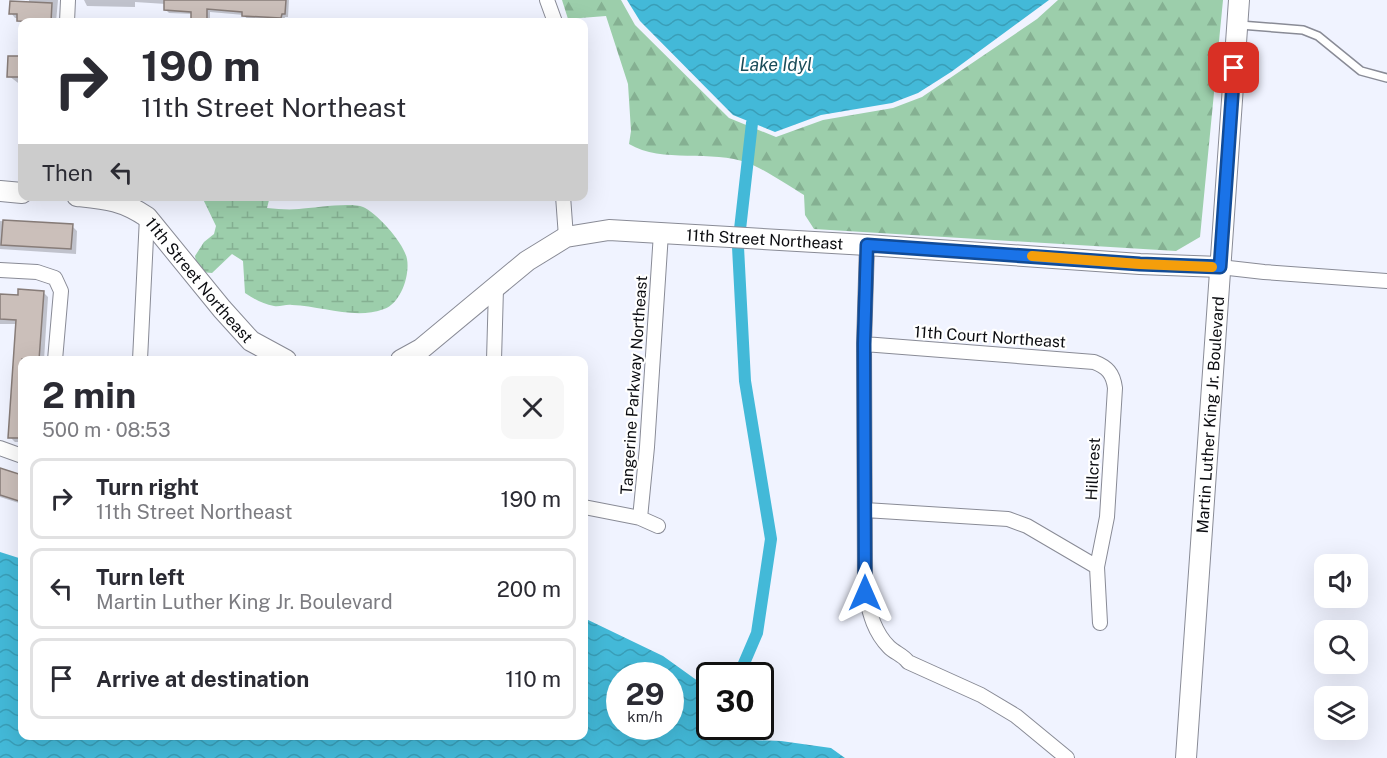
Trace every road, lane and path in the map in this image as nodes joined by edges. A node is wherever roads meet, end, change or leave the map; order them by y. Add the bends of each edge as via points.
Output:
1 (68, 0) edge
2 (547, 0) edge
3 (1239, 0) edge
4 (67, 18) edge
5 (554, 18) edge
6 (1237, 25) junction
7 (1387, 78) edge
8 (0, 191) edge
9 (18, 192) edge
10 (110, 201) edge
11 (563, 201) edge
12 (147, 217) junction
13 (661, 233) junction
14 (566, 237) junction
15 (867, 245) junction
16 (1220, 267) junction
17 (0, 270) edge
18 (1387, 281) edge
19 (496, 288) junction
20 (864, 344) junction
21 (55, 356) edge
22 (140, 356) edge
23 (278, 356) edge
24 (409, 356) edge
25 (494, 356) edge
26 (1110, 373) joint
27 (0, 448) edge
28 (18, 455) edge
29 (588, 508) edge
30 (865, 510) junction
31 (640, 518) junction
32 (658, 526) dead end
33 (1097, 567) junction
34 (1100, 623) dead end
35 (1067, 758) edge
36 (1186, 758) edge

1 - 4 street
2 - 5 street
3 - 6 street, Martin Luther King Jr. Boulevard
6 - 7 lane via 1303,30 1318,36 1360,71
6 - 16 street, Martin Luther King Jr. Boulevard
8 - 9 street
10 - 12 street, 11th Street Northeast via 131,206
11 - 14 street
12 - 22 street
12 - 23 street, 11th Street Northeast via 251,341
13 - 14 street, 11th Street Northeast via 609,230
13 - 15 street, 11th Street Northeast
13 - 31 street, Tangerine Parkway Northeast
14 - 19 street, 11th Street Northeast via 527,261
15 - 16 street, 11th Street Northeast
15 - 20 street
16 - 18 street, 11th Street Northeast
16 - 36 street, Martin Luther King Jr. Boulevard
17 - 21 street via 37,272 55,278 61,291
19 - 24 street, 11th Street Northeast
19 - 25 street
20 - 26 street, 11th Court Northeast via 1094,362
20 - 30 street
26 - 33 street, Hillcrest via 1115,388 1107,518
27 - 28 street
29 - 31 street, Tangerine Parkway Northeast
30 - 33 street via 1008,519
30 - 35 street via 865,593 878,635 908,662 981,695 1016,716
31 - 32 street
33 - 34 street, Hillcrest

